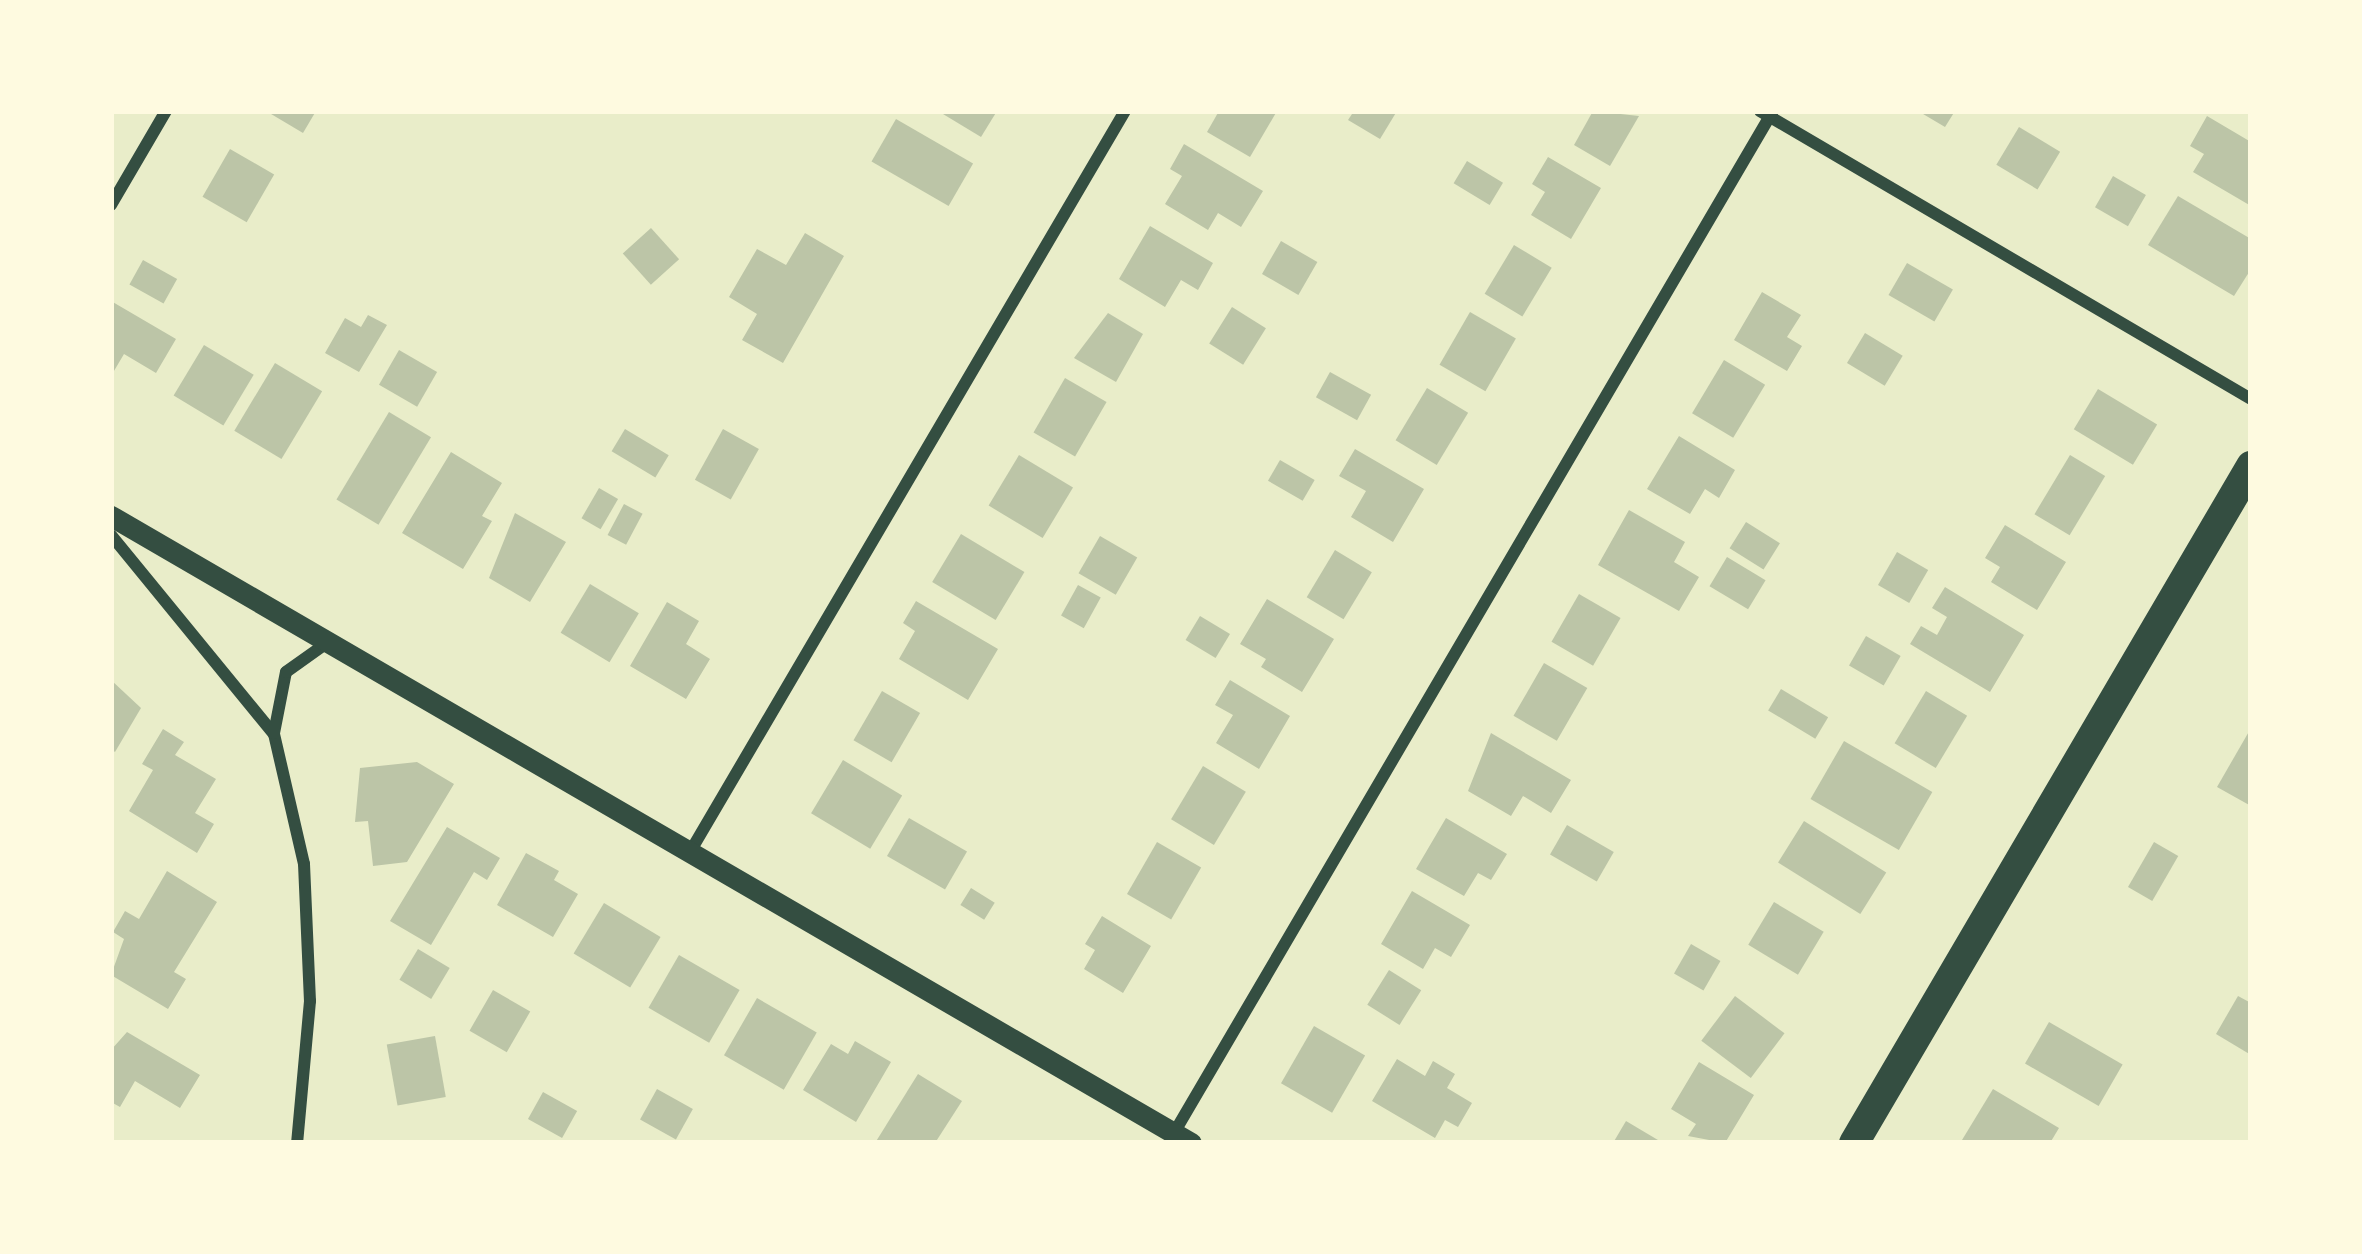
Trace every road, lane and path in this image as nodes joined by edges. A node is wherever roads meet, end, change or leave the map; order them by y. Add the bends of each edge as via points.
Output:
1 (166, 111) edge
2 (1125, 111) edge
3 (1768, 113) edge
4 (111, 205) edge
5 (2251, 399) edge
6 (2251, 466) edge
7 (111, 516) edge
8 (111, 535) edge
9 (328, 642) junction
10 (274, 734) junction
11 (690, 852) junction
12 (1182, 1138) edge
13 (297, 1143) edge
14 (1854, 1143) edge

1 - 4 street
2 - 11 street
3 - 5 street
3 - 12 street
6 - 14 main road
7 - 9 street
8 - 10 street
9 - 10 street via 286,672
9 - 11 street
10 - 13 street via 304,864 310,1001
11 - 12 street

